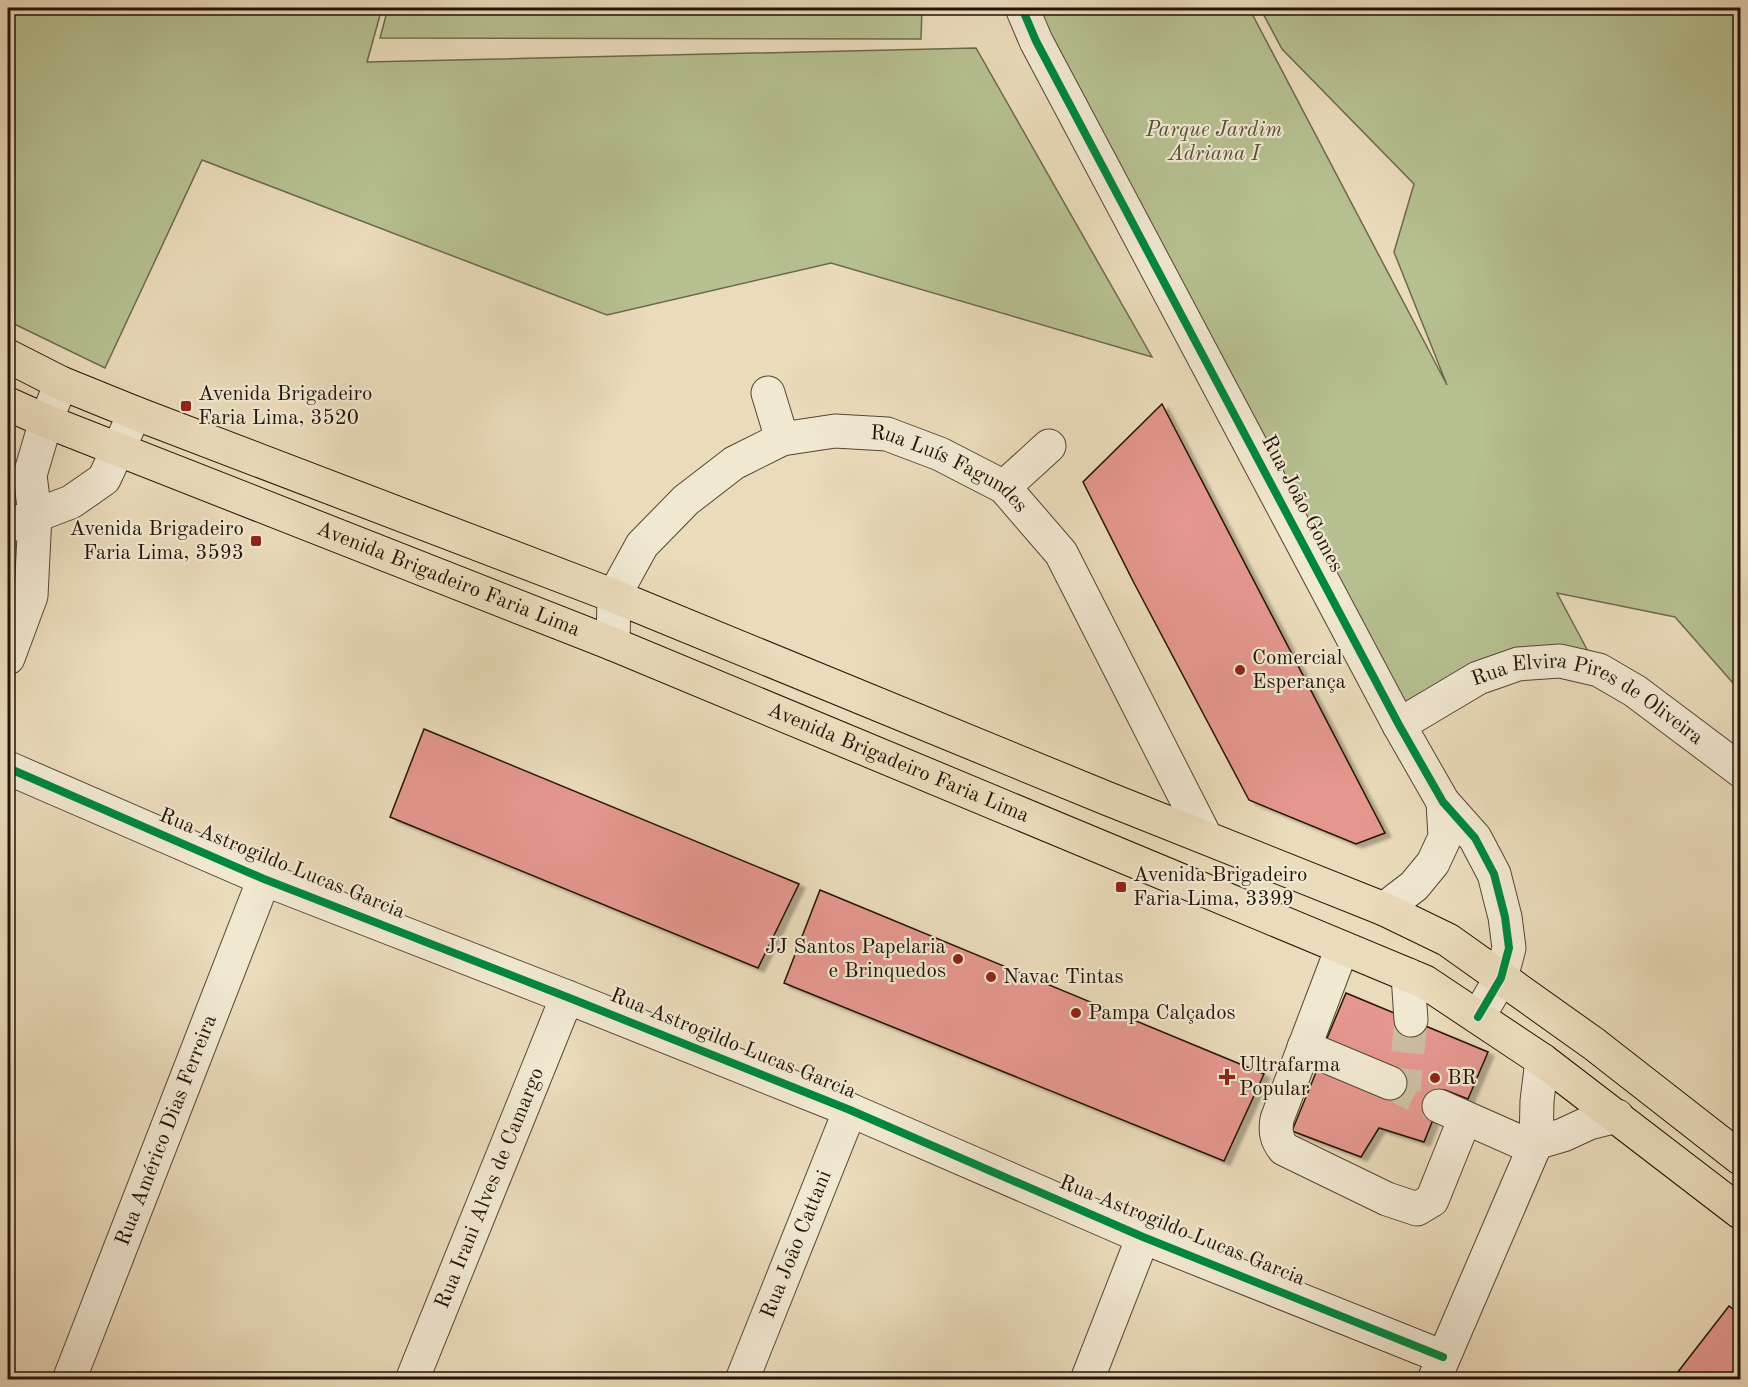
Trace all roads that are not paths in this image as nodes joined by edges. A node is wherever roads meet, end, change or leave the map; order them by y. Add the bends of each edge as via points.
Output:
1 (1022, 8) edge
2 (8, 356) edge
3 (61, 383) junction
4 (768, 393) dead end
5 (8, 404) edge
6 (135, 413) junction
7 (46, 421) junction
8 (782, 439) junction
9 (1049, 446) dead end
10 (118, 450) junction
11 (1004, 487) junction
12 (21, 520) edge
13 (614, 596) junction
14 (613, 644) junction
15 (8, 658) edge
16 (1399, 725) junction
17 (8, 768) edge
18 (1740, 770) edge
19 (1443, 802) junction
20 (1205, 836) junction
21 (264, 879) junction
22 (1384, 909) junction
23 (1342, 948) junction
24 (1408, 975) junction
25 (1501, 978) junction
26 (567, 997) junction
27 (1478, 1017) junction
28 (1411, 1020) tunnel mouth
29 (1304, 1047) junction
30 (1542, 1060) junction
31 (1390, 1083) dead end
32 (850, 1110) junction
33 (1617, 1116) junction
34 (1535, 1146) junction
35 (1740, 1158) edge
36 (1740, 1212) edge
37 (1143, 1237) junction
38 (1439, 1368) edge
39 (69, 1380) edge
40 (412, 1380) edge
41 (742, 1380) edge
42 (1087, 1380) edge

1 - 16 street, Rua João Gomes
2 - 3 main road
3 - 6 main road
3 - 7 street
4 - 8 street
5 - 7 main road, Avenida Brigadeiro Faria Lima
6 - 10 street
6 - 13 main road
7 - 10 main road, Avenida Brigadeiro Faria Lima
7 - 12 street
8 - 11 street, Rua Luís Fagundes via 835,431 887,434 940,454
8 - 13 street, Rua Luís Fagundes via 734,463 686,500 642,545
9 - 11 street
10 - 12 street via 104,479 70,502
10 - 14 main road, Avenida Brigadeiro Faria Lima
11 - 20 street, Rua Luís Fagundes via 1061,553
12 - 15 street via 31,596
13 - 14 street, Rua Luís Fagundes
13 - 20 main road
14 - 23 main road, Avenida Brigadeiro Faria Lima
16 - 18 street, Rua Elvira Pires de Oliveira via 1478,678 1518,664 1560,661 1599,670 1635,691
16 - 19 street, Rua João Gomes
17 - 21 street, Rua Astrogildo Lucas Garcia
19 - 22 street, Rua João Gomes via 1445,837 1433,864 1414,886
19 - 25 street, Rua João Gomes via 1475,838 1494,874 1509,948
20 - 22 main road
21 - 26 street, Rua Astrogildo Lucas Garcia
21 - 39 street, Rua Américo Dias Ferreira
22 - 25 main road via 1448,940
23 - 24 main road, Avenida Brigadeiro Faria Lima
23 - 29 street
24 - 27 main road, Avenida Brigadeiro Faria Lima
24 - 28 street
25 - 27 street, Rua João Gomes
25 - 35 main road via 1594,1044
26 - 32 street, Rua Astrogildo Lucas Garcia
26 - 40 street, Rua Irani Alves de Camargo
27 - 30 main road, Avenida Brigadeiro Faria Lima
29 - 31 street
29 - 34 street via 1277,1119 1278,1140 1284,1149 1388,1199 1417,1209 1432,1200 1452,1112
30 - 33 main road, Avenida Brigadeiro Faria Lima
30 - 34 street
32 - 37 street, Rua Astrogildo Lucas Garcia
32 - 41 street, Rua João Cattani
33 - 34 street via 1589,1123
33 - 36 main road, Avenida Brigadeiro Faria Lima
34 - 38 street
37 - 38 street, Rua Astrogildo Lucas Garcia
37 - 42 street

